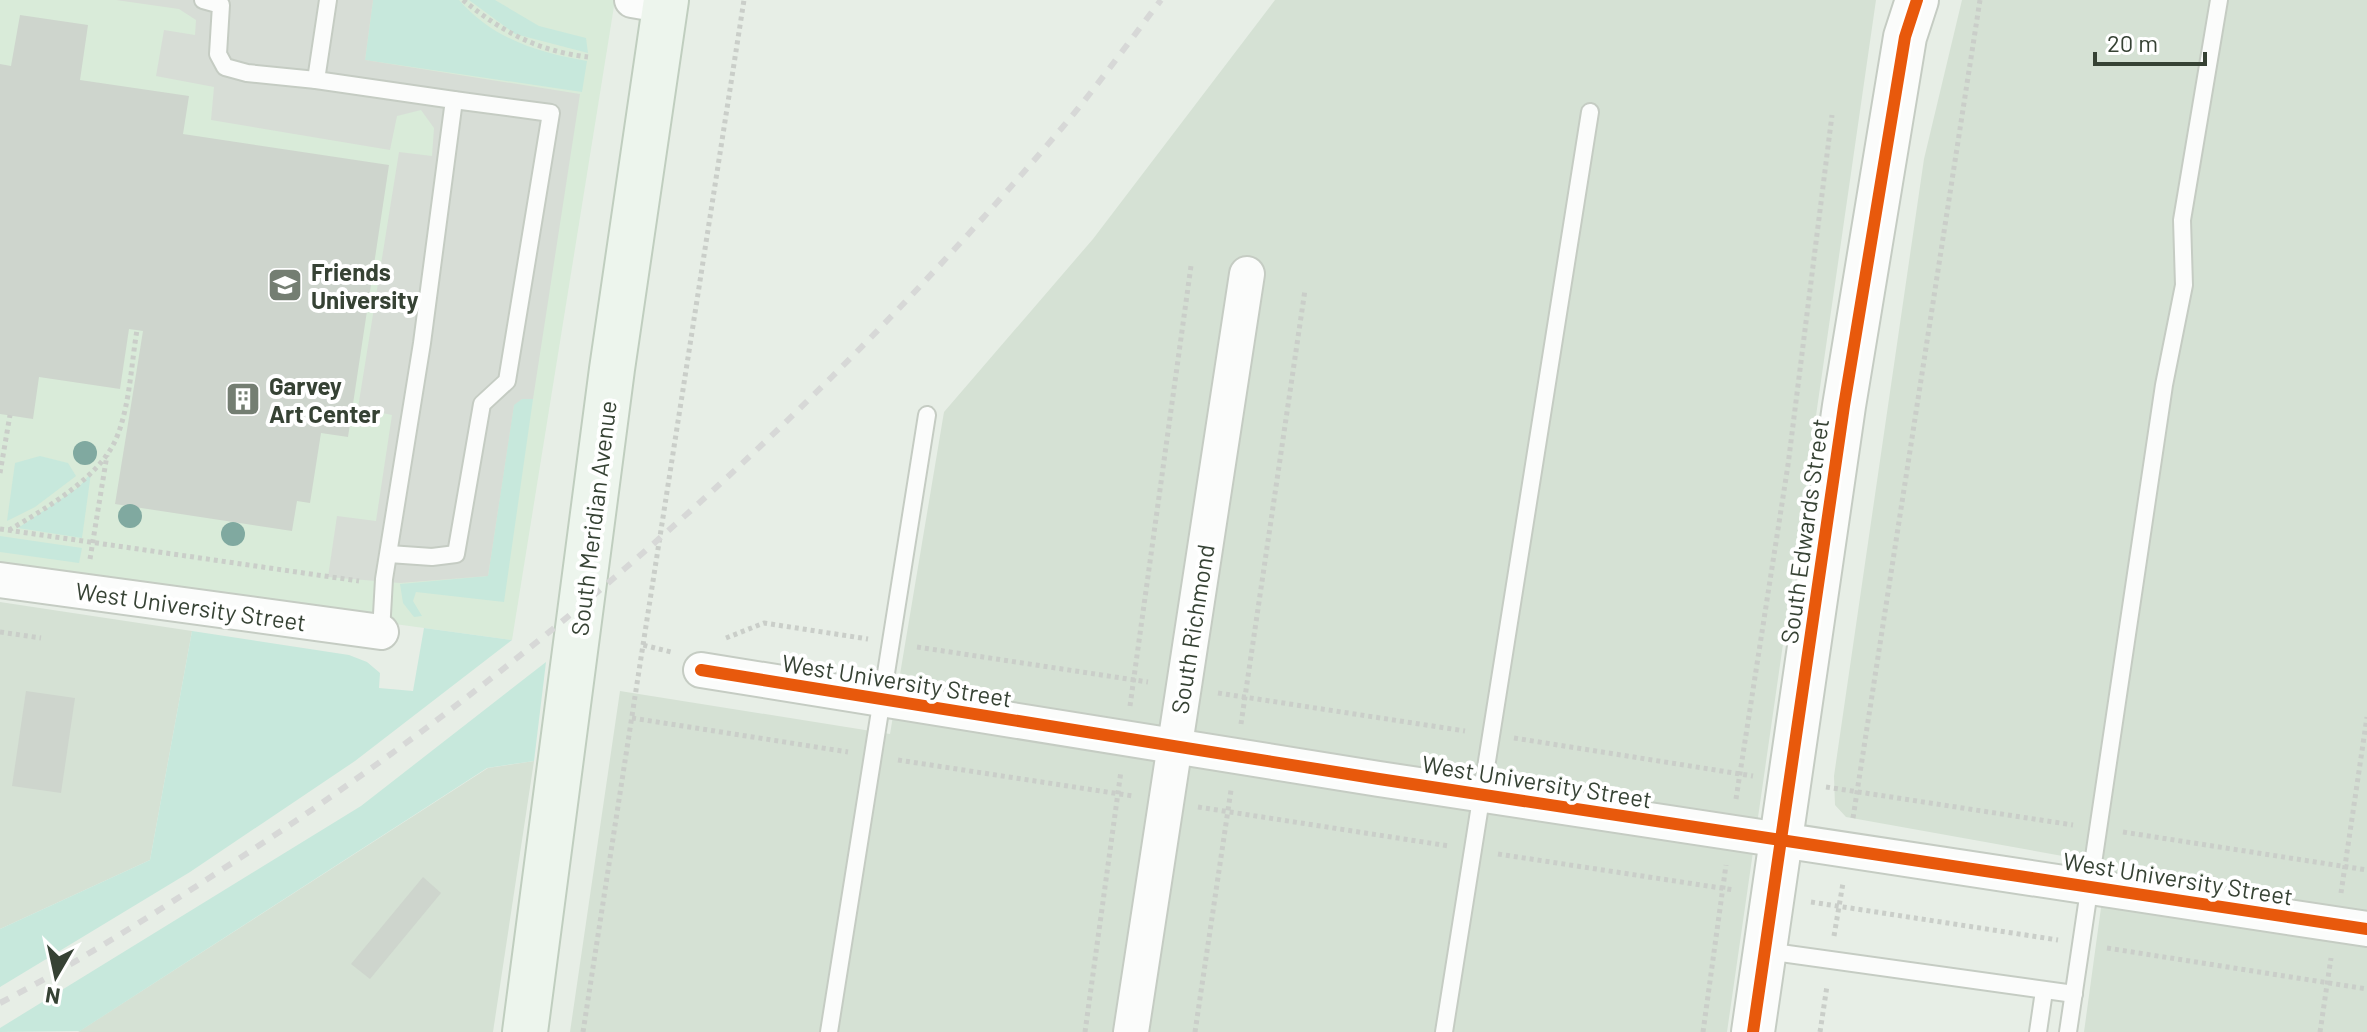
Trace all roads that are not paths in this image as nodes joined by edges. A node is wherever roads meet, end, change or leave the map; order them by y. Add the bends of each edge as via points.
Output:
1 (203, 0) edge
2 (328, 0) edge
3 (2219, 0) edge
4 (659, 1) edge
5 (221, 2) edge
6 (1909, 12) edge
7 (316, 80) junction
8 (454, 100) junction
9 (1590, 112) dead end
10 (1247, 274) dead end
11 (927, 415) dead end
12 (389, 554) junction
13 (0, 580) edge
14 (381, 632) joint
15 (701, 670) dead end
16 (883, 700) junction
17 (1174, 746) junction
18 (1483, 795) junction
19 (1781, 840) junction
20 (2090, 887) junction
21 (2352, 927) edge
22 (1765, 950) junction
23 (2044, 991) junction
24 (2074, 994) junction
25 (525, 1032) edge
26 (829, 1032) edge
27 (1131, 1032) edge
28 (1444, 1032) edge
29 (1753, 1032) edge
30 (2038, 1032) edge
31 (2068, 1032) edge

1 - 5 lane
2 - 7 lane
3 - 20 lane via 2182,220 2184,285 2164,385
4 - 25 main road, South Meridian Avenue
5 - 7 lane via 218,54 225,67
6 - 19 street, South Edwards Street via 1844,406
7 - 8 lane
8 - 12 lane
8 - 12 lane via 551,113 507,381 482,404 456,554
9 - 18 lane
10 - 17 street, South Richmond
11 - 16 lane
12 - 14 lane
13 - 14 street, West University Street
15 - 16 street, West University Street
16 - 17 street, West University Street
16 - 26 lane
17 - 18 street, West University Street
17 - 27 street, South Richmond
18 - 19 street, West University Street
18 - 28 lane
19 - 20 street, West University Street
19 - 22 street, South Edwards Street
20 - 21 street, West University Street
20 - 24 lane
22 - 23 lane
22 - 29 street, South Edwards Street
23 - 24 lane
23 - 30 lane
24 - 31 lane

